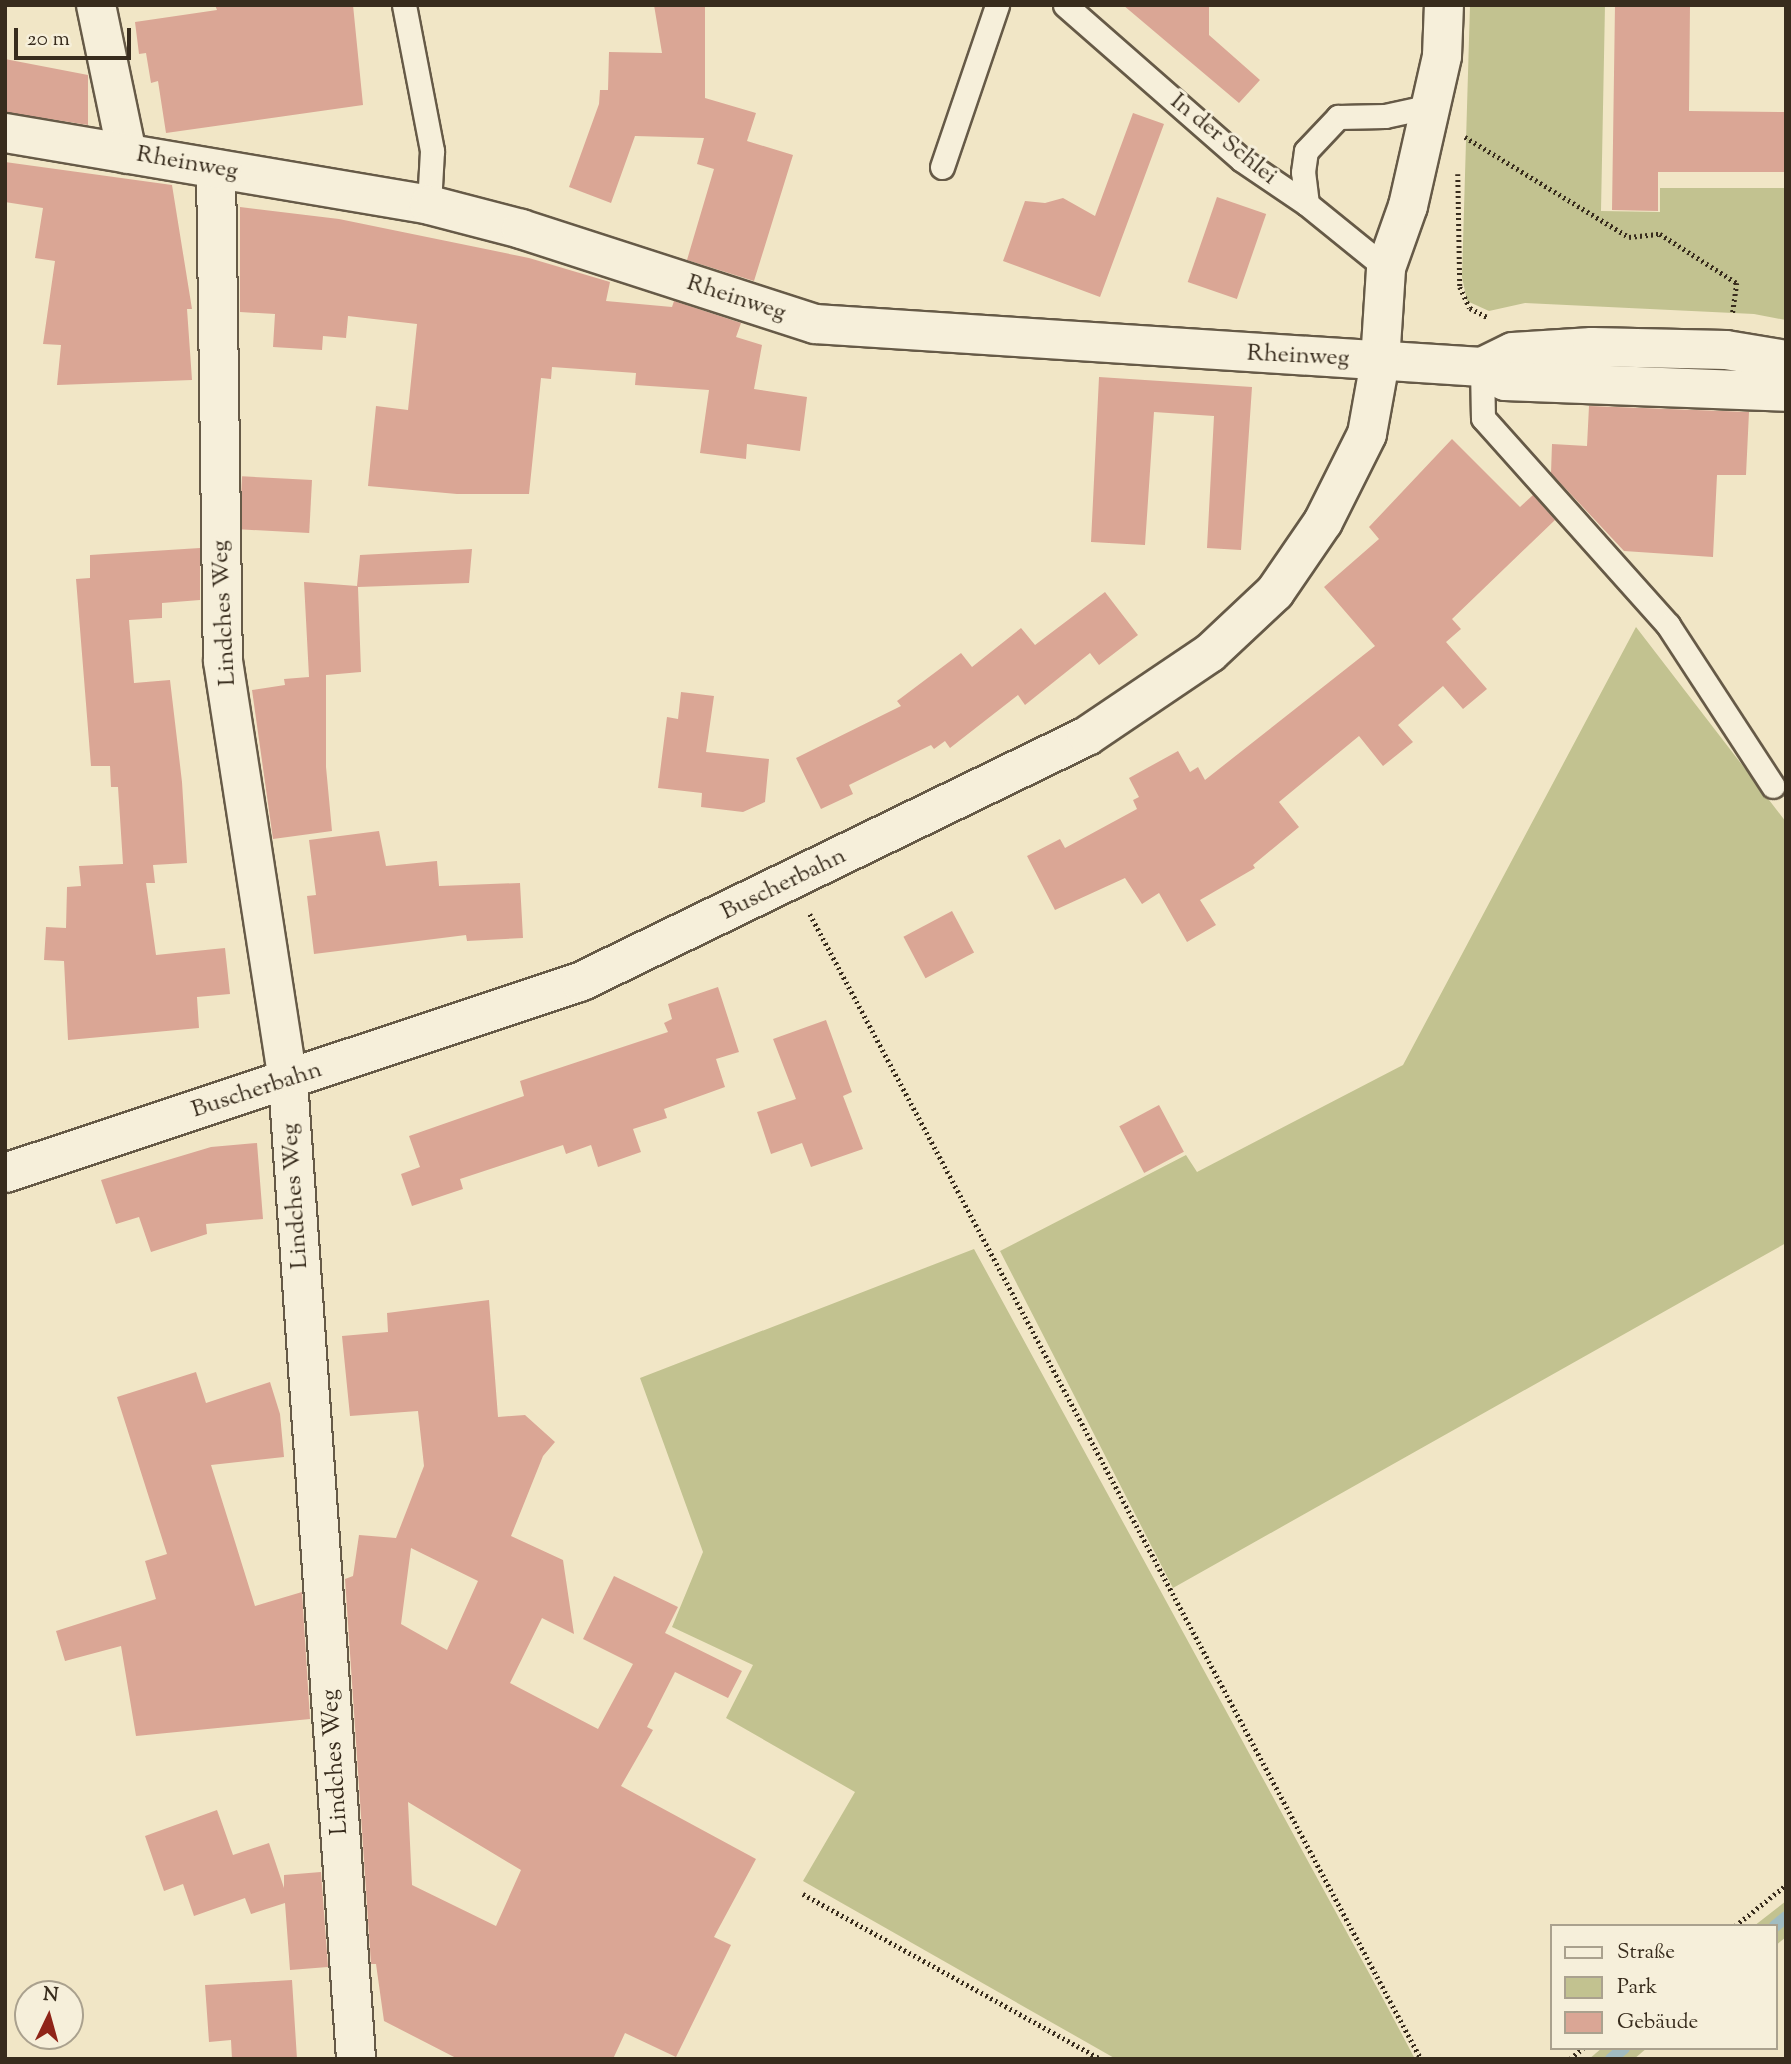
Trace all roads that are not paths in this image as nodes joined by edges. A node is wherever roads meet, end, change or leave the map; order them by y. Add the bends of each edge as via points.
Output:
1 (96, 5) edge
2 (404, 5) edge
3 (998, 5) edge
4 (1065, 5) edge
5 (1444, 5) edge
6 (1431, 106) junction
7 (5, 133) edge
8 (127, 154) junction
9 (942, 167) dead end
10 (216, 169) junction
11 (1307, 204) junction
12 (429, 205) junction
13 (1386, 268) junction
14 (1786, 360) edge
15 (1380, 362) junction
16 (1482, 367) junction
17 (1786, 392) edge
18 (1773, 786) dead end
19 (288, 1081) junction
20 (5, 1173) edge
21 (356, 2059) edge

1 - 8 main road
2 - 12 lane via 432,151
3 - 9 lane
4 - 11 lane, In der Schlei via 1242,160
5 - 6 main road via 1442,57
6 - 11 lane via 1385,116 1338,117 1306,151
6 - 13 main road via 1408,206
7 - 8 main road, Rheinweg
8 - 10 main road, Rheinweg
10 - 12 main road, Rheinweg
10 - 19 main road, Lindches Weg via 223,661
11 - 13 lane, In der Schlei
12 - 15 main road, Rheinweg via 521,229 815,324
13 - 15 main road
14 - 16 main road, Rheinweg via 1726,350 1592,347 1513,352
15 - 16 main road, Rheinweg
15 - 19 main road, Buscherbahn via 1367,434 1323,522 1275,592 1210,653 1087,736 580,982
16 - 17 main road, Rheinweg via 1505,381
16 - 18 lane via 1483,418 1668,625
19 - 20 main road, Buscherbahn
19 - 21 main road, Lindches Weg

